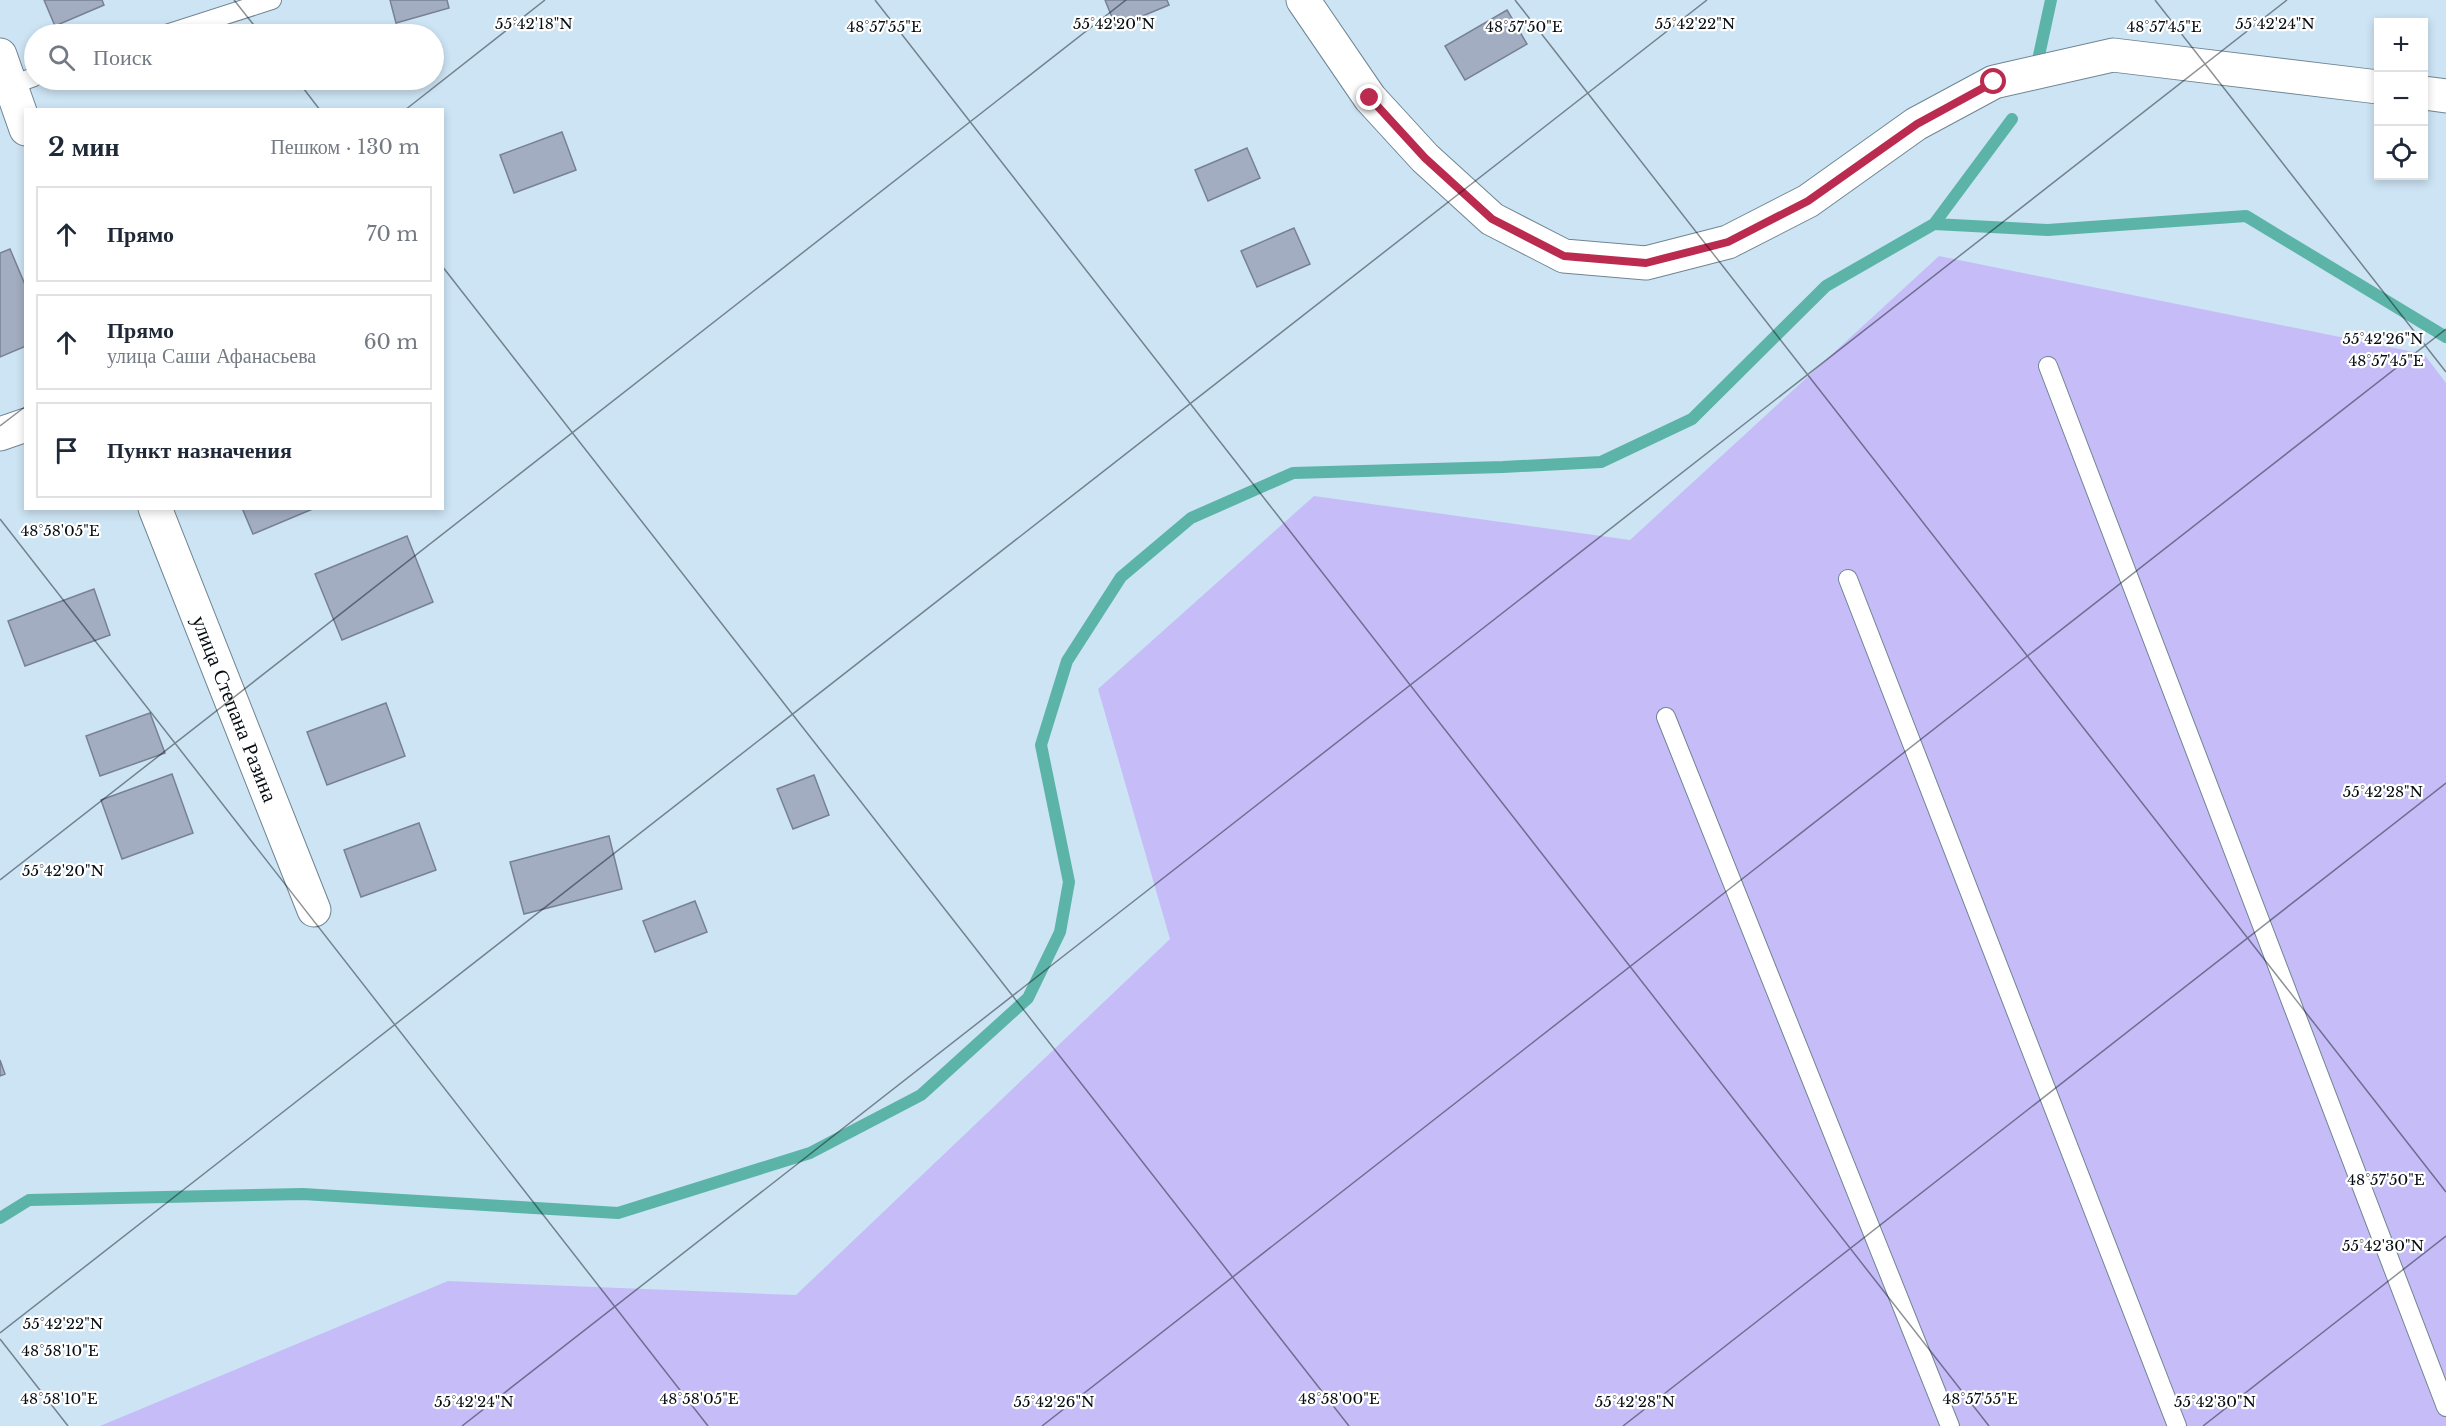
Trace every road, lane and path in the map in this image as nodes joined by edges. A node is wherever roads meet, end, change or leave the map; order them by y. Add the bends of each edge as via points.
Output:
1 (272, 0) edge
2 (1304, 0) edge
3 (197, 24) edge
4 (0, 54) edge
5 (23, 81) edge
6 (2374, 86) edge
7 (2428, 94) edge
8 (2446, 96) edge
9 (25, 108) edge
10 (2048, 366) dead end
11 (24, 426) edge
12 (0, 434) edge
13 (156, 510) edge
14 (1848, 579) dead end
15 (1666, 717) dead end
16 (314, 910) dead end
17 (2446, 1407) edge
18 (1950, 1426) edge
19 (2177, 1426) edge

1 - 3 lane
2 - 6 street via 1370,98 1425,158 1492,219 1564,256 1646,263 1728,242 1808,201 1917,124 1994,82 2113,55
4 - 5 street
5 - 9 street
7 - 8 street
10 - 17 lane
11 - 12 street
13 - 16 street, улица Степана Разина
14 - 19 lane
15 - 18 lane

